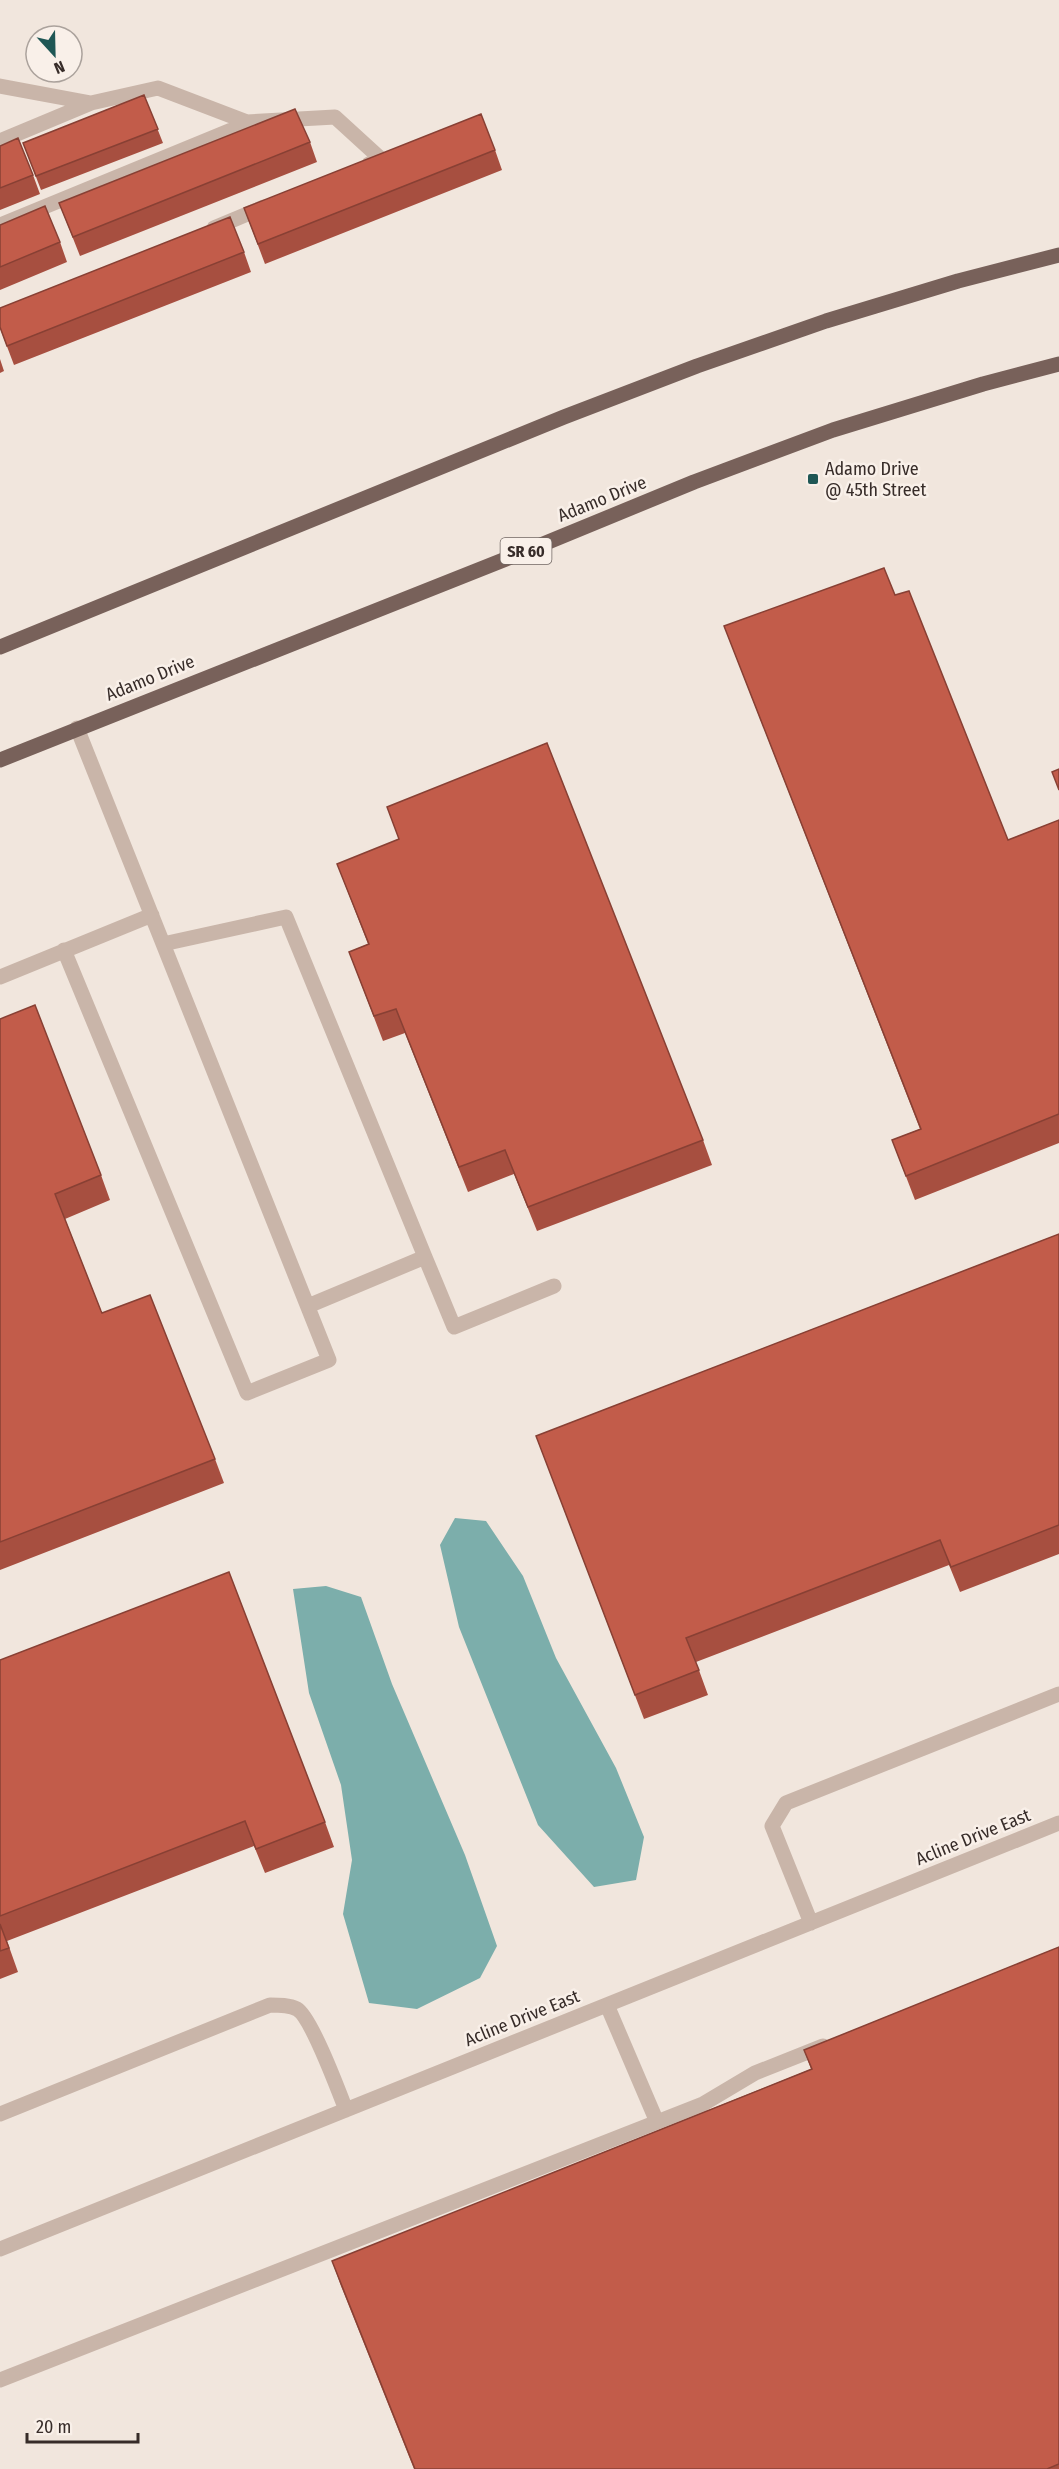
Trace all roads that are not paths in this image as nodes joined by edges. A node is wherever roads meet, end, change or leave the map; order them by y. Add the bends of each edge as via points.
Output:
1 (0, 86) edge
2 (91, 103) junction
3 (251, 122) junction
4 (0, 141) edge
5 (359, 168) edge
6 (283, 200) edge
7 (0, 225) edge
8 (196, 235) edge
9 (1059, 255) edge
10 (1059, 364) edge
11 (0, 647) edge
12 (77, 728) junction
13 (0, 760) edge
14 (152, 915) junction
15 (163, 944) junction
16 (64, 950) junction
17 (0, 977) edge
18 (425, 1257) junction
19 (554, 1286) dead end
20 (308, 1306) junction
21 (1059, 1694) edge
22 (1059, 1823) edge
23 (811, 1923) junction
24 (607, 2005) junction
25 (842, 2039) edge
26 (346, 2110) junction
27 (0, 2114) edge
28 (657, 2122) junction
29 (0, 2249) edge
30 (0, 2380) edge

1 - 2 street
2 - 3 street via 158,88
2 - 4 street
3 - 5 street via 335,117 381,159
3 - 7 street
6 - 8 street
9 - 11 main road via 826,321 697,366
10 - 12 main road, Adamo Drive / SR 60 via 832,430
12 - 13 main road, Adamo Drive / SR 60
12 - 14 street
14 - 15 street
14 - 16 street
15 - 18 street via 286,917
15 - 20 street
16 - 17 street
16 - 20 street via 247,1393 329,1360
18 - 19 street via 454,1327
18 - 20 street
21 - 23 street via 786,1803 772,1826
22 - 23 street, Acline Drive East
23 - 24 street, Acline Drive East
24 - 26 street, Acline Drive East
24 - 28 street
25 - 28 street via 755,2073 703,2104
26 - 27 street via 300,2010 270,2004
26 - 29 street, Acline Drive East
28 - 30 street

